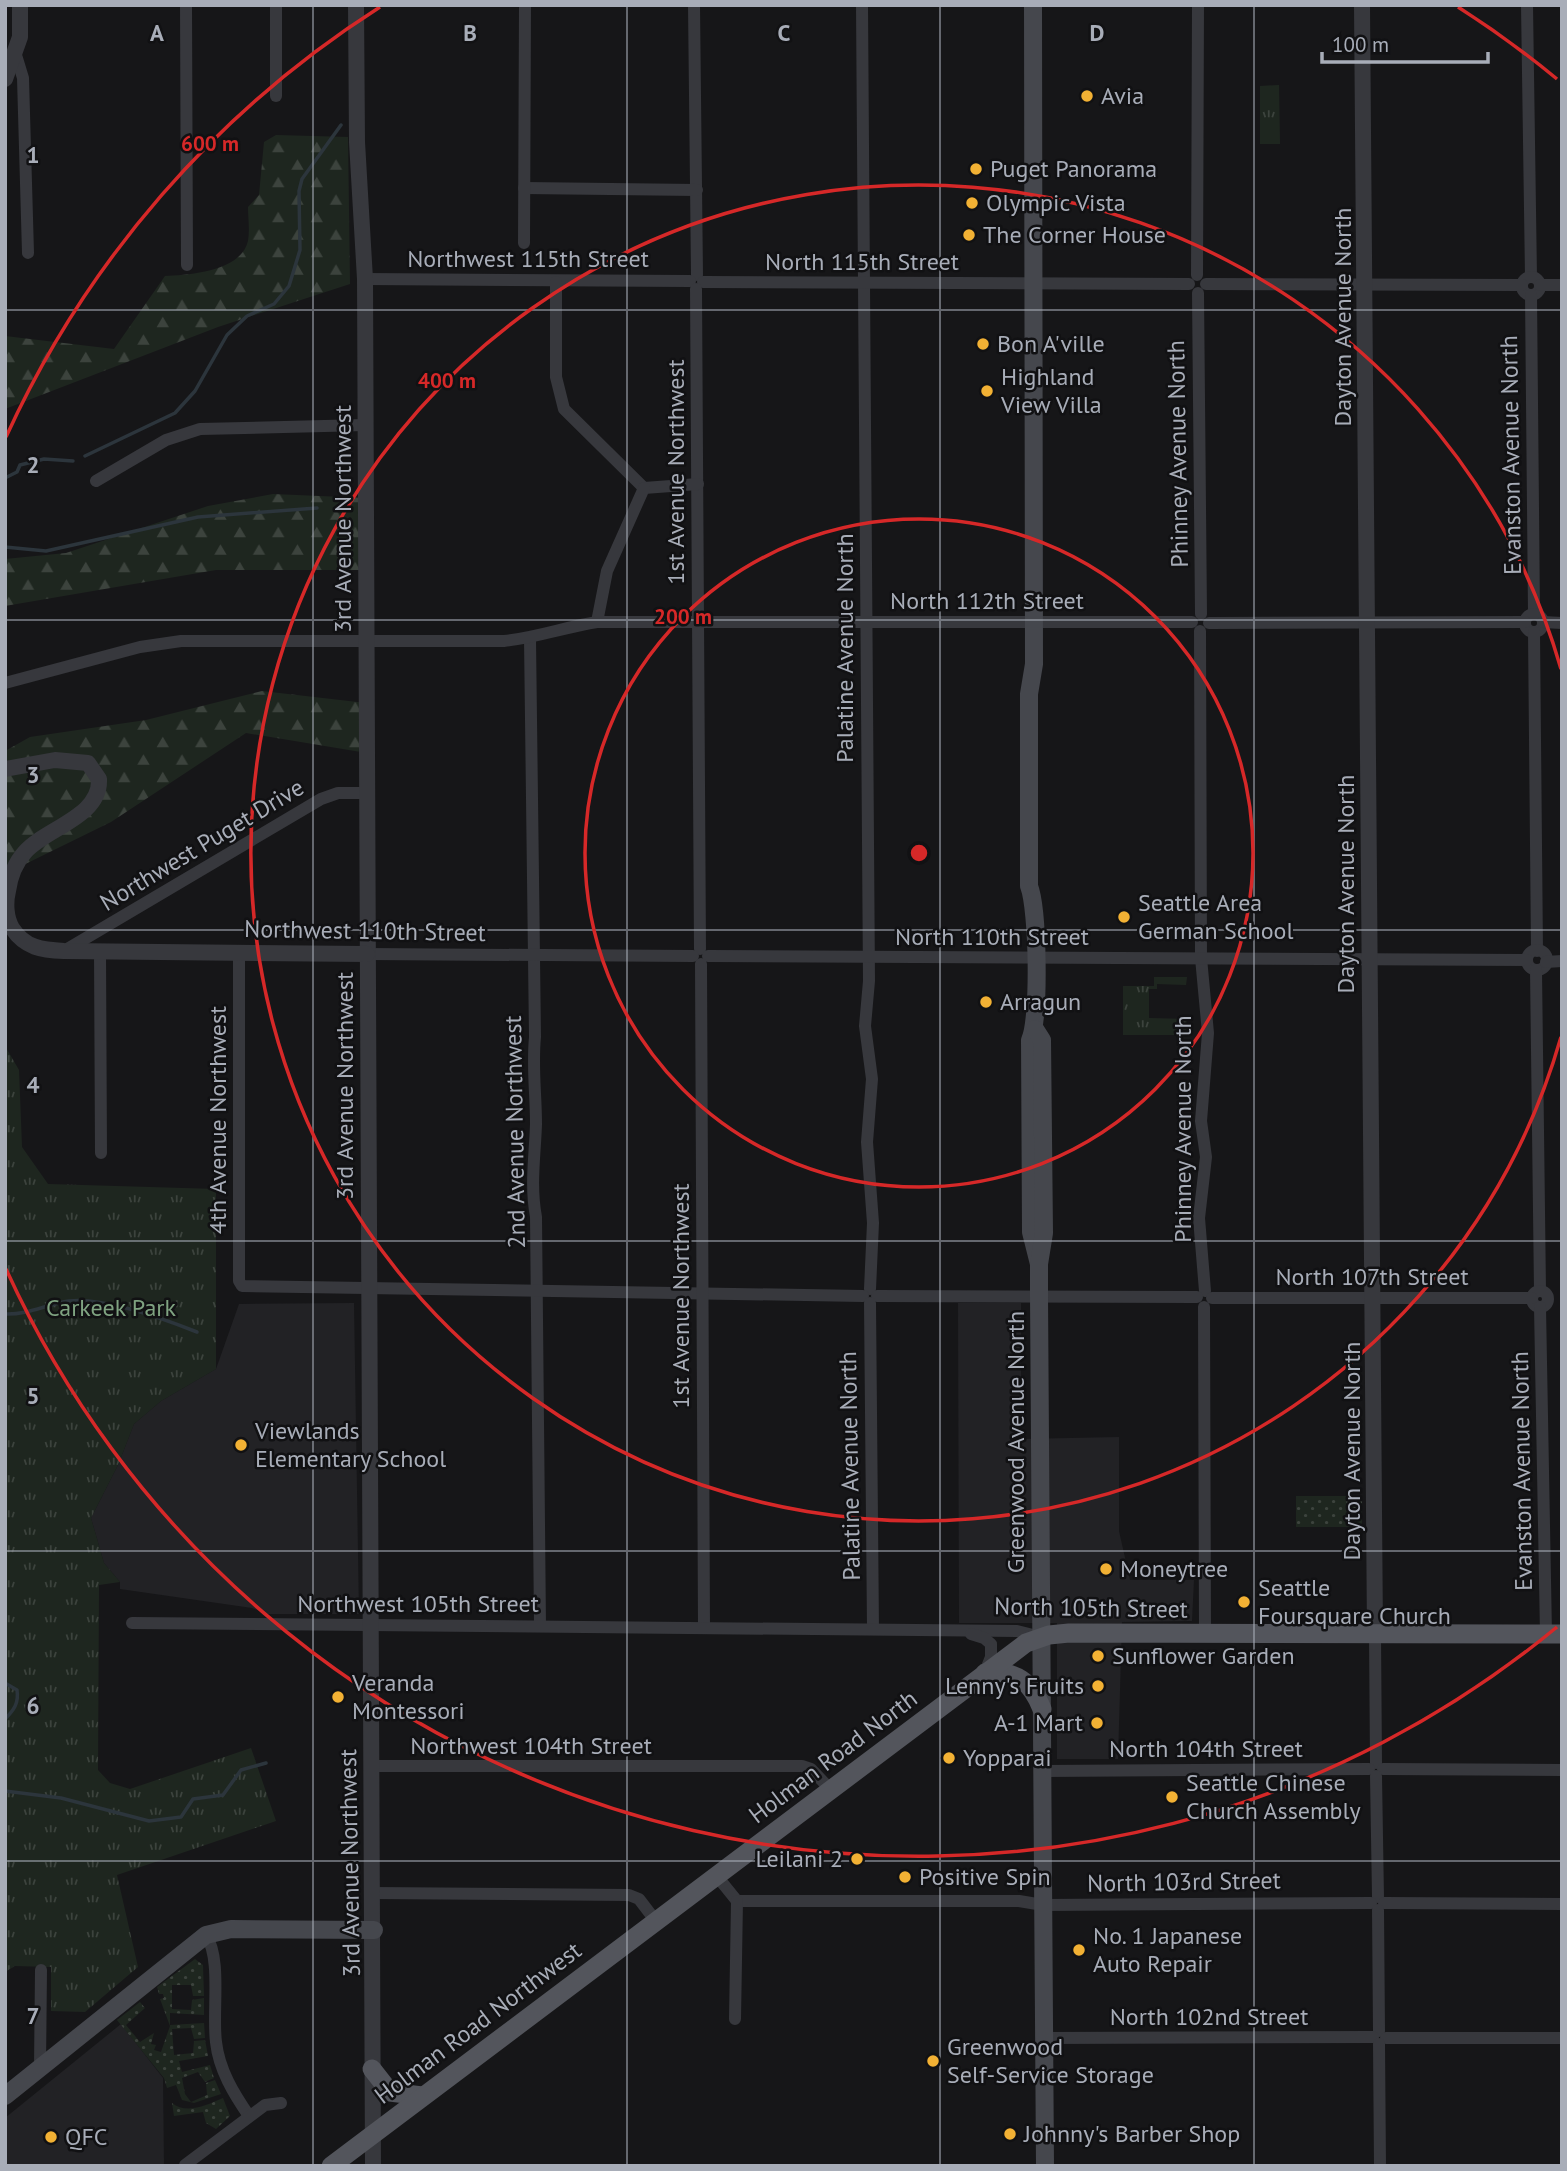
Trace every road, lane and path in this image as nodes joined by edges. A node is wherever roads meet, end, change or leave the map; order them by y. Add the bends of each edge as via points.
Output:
1 (20, 5) edge
2 (186, 5) edge
3 (276, 5) edge
4 (356, 5) edge
5 (525, 5) edge
6 (694, 5) edge
7 (862, 5) edge
8 (1033, 5) edge
9 (1198, 5) edge
10 (1362, 5) edge
11 (1527, 5) edge
12 (16, 55) junction
13 (5, 79) edge
14 (276, 96) dead end
15 (524, 188) junction
16 (697, 190) junction
17 (524, 243) dead end
18 (28, 253) dead end
19 (187, 265) dead end
20 (365, 279) junction
21 (556, 282) junction
22 (697, 282) junction
23 (862, 282) junction
24 (1366, 283) junction
25 (1035, 284) junction
26 (1197, 284) junction
27 (1531, 285) junction
28 (1562, 285) edge
29 (365, 425) junction
30 (96, 481) dead end
31 (698, 484) junction
32 (644, 488) junction
33 (597, 622) junction
34 (697, 622) junction
35 (1034, 622) junction
36 (1201, 622) junction
37 (867, 623) junction
38 (1367, 623) junction
39 (1534, 623) junction
40 (1562, 623) edge
41 (530, 639) junction
42 (366, 640) junction
43 (5, 683) edge
44 (5, 769) edge
45 (367, 793) junction
46 (64, 951) junction
47 (100, 951) junction
48 (239, 953) junction
49 (367, 954) junction
50 (1532, 955) junction
51 (534, 956) junction
52 (700, 956) junction
53 (867, 957) junction
54 (1035, 958) junction
55 (1202, 958) junction
56 (1370, 959) junction
57 (1562, 961) edge
58 (1541, 966) junction
59 (101, 1153) dead end
60 (242, 1286) joint
61 (369, 1290) junction
62 (537, 1291) junction
63 (702, 1293) junction
64 (870, 1296) junction
65 (1039, 1296) junction
66 (1204, 1298) junction
67 (1374, 1298) junction
68 (1544, 1299) edge
69 (132, 1623) dead end
70 (372, 1624) junction
71 (540, 1626) junction
72 (704, 1628) junction
73 (873, 1629) junction
74 (957, 1631) junction
75 (1205, 1633) junction
76 (1375, 1633) junction
77 (1554, 1634) edge
78 (1042, 1637) junction
79 (985, 1673) junction
80 (1042, 1709) junction
81 (371, 1766) junction
82 (1376, 1769) junction
83 (1562, 1770) edge
84 (1043, 1771) junction
85 (831, 1789) junction
86 (716, 1875) junction
87 (372, 1894) junction
88 (737, 1900) junction
89 (1378, 1903) junction
90 (1044, 1905) junction
91 (1562, 1905) edge
92 (655, 1920) junction
93 (374, 1930) junction
94 (206, 1935) junction
95 (41, 1970) dead end
96 (735, 2019) dead end
97 (1379, 2037) junction
98 (1044, 2038) junction
99 (1562, 2038) edge
100 (40, 2067) junction
101 (372, 2069) junction
102 (5, 2096) edge
103 (422, 2096) junction
104 (281, 2102) dead end
105 (249, 2116) junction
106 (372, 2134) junction
107 (185, 2165) edge
108 (331, 2166) edge
109 (373, 2166) edge
110 (1045, 2166) edge
111 (1380, 2166) edge

1 - 12 street
2 - 19 street
3 - 14 street
4 - 20 street, 3rd Avenue Northwest
5 - 15 street
6 - 16 street, 1st Avenue Northwest
7 - 23 street, Palatine Avenue North
8 - 25 main road, Greenwood Avenue North
9 - 26 street, Phinney Avenue North
10 - 24 street, Dayton Avenue North
11 - 27 street, Evanston Avenue North
12 - 13 street
12 - 18 street via 23,78
15 - 16 street
15 - 17 street
16 - 22 street, 1st Avenue Northwest
20 - 21 street, Northwest 115th Street
20 - 29 street, 3rd Avenue Northwest
21 - 22 street, Northwest 115th Street
21 - 32 street via 556,376 564,409
22 - 23 street, North 115th Street
22 - 31 street, 1st Avenue Northwest
23 - 25 street, North 115th Street
23 - 37 street, Palatine Avenue North
24 - 26 street, North 115th Street
24 - 27 street, North 115th Street
24 - 38 street, Dayton Avenue North
25 - 26 street, North 115th Street
25 - 35 main road, Greenwood Avenue North
26 - 36 street, Phinney Avenue North
27 - 28 street, North 115th Street
27 - 39 street, Evanston Avenue North
29 - 30 street via 200,429 166,440
29 - 42 street, 3rd Avenue Northwest
31 - 32 street
31 - 34 street, 1st Avenue Northwest
32 - 33 street via 607,571
33 - 34 street, North 112th Street
33 - 41 street, North 112th Street
34 - 37 street, North 112th Street
34 - 52 street, 1st Avenue Northwest
35 - 36 street, North 112th Street
35 - 37 street, North 112th Street
35 - 54 main road, Greenwood Avenue North via 1029,694 1029,886 1034,899
36 - 38 street, North 112th Street
36 - 55 street, Phinney Avenue North
37 - 53 street, Palatine Avenue North
38 - 39 street, North 112th Street
38 - 56 street, Dayton Avenue North
39 - 40 street, North 112th Street
39 - 50 street, Evanston Avenue North
41 - 42 street, North 112th Street
41 - 51 street, 2nd Avenue Northwest
42 - 43 street, North 112th Street via 181,641 140,647
42 - 45 street, 3rd Avenue Northwest
44 - 46 street, Northwest 110th Street via 71,759 88,763 99,779 96,796 87,807 26,851 10,879 6,910 18,937 37,949
45 - 46 street, Northwest Puget Drive via 338,793 321,799
45 - 49 street, 3rd Avenue Northwest
46 - 47 street, Northwest 110th Street
47 - 48 street, Northwest 110th Street
47 - 59 street
48 - 49 street, Northwest 110th Street
48 - 60 street, 4th Avenue Northwest
49 - 51 street, Northwest 110th Street
49 - 61 street, 3rd Avenue Northwest
50 - 56 street, North 110th Street
50 - 58 street via 1545,954
51 - 52 street, Northwest 110th Street
51 - 62 street, 2nd Avenue Northwest via 536,1127 532,1160
52 - 53 street, North 110th Street
52 - 63 street, 1st Avenue Northwest
53 - 54 street, North 110th Street
53 - 64 street, Palatine Avenue North via 865,1027 872,1079 867,1142 873,1223
54 - 55 street, North 110th Street
54 - 65 main road, Greenwood Avenue North via 1035,1029 1042,1040 1044,1233
55 - 56 street, North 110th Street
55 - 66 street, Phinney Avenue North via 1208,1033 1201,1121 1206,1157 1199,1218
56 - 67 street, Dayton Avenue North
57 - 58 street
58 - 68 street, Evanston Avenue North
60 - 61 street, North 107th Street
61 - 62 street, North 107th Street
61 - 70 street, 3rd Avenue Northwest
62 - 63 street, North 107th Street
62 - 71 street, 2nd Avenue Northwest
63 - 64 street, North 107th Street
63 - 72 street, 1st Avenue Northwest
64 - 65 street, North 107th Street
64 - 73 street, Palatine Avenue North
65 - 66 street, North 107th Street
65 - 78 main road, Greenwood Avenue North
66 - 67 street, North 107th Street
66 - 75 street, Phinney Avenue North
67 - 68 street, North 107th Street
67 - 76 street, Dayton Avenue North
68 - 77 street, Evanston Avenue North
69 - 70 street, Northwest 105th Street
70 - 71 street, Northwest 105th Street
70 - 81 street, 3rd Avenue Northwest
71 - 72 street, Northwest 105th Street
72 - 73 street, North 105th Street
73 - 74 street, North 105th Street
74 - 78 street, North 105th Street
74 - 79 street, North 105th Street via 989,1642 992,1651
75 - 76 main road, North 105th Street
75 - 78 main road, North 105th Street
76 - 77 main road, North 105th Street
76 - 82 street, Dayton Avenue North
78 - 79 main road, Holman Road North via 1020,1646
78 - 80 main road, Greenwood Avenue North
79 - 80 main road via 1026,1680
79 - 85 main road, Holman Road North
80 - 84 main road, Greenwood Avenue North
81 - 85 street, Northwest 104th Street via 802,1766
81 - 87 street, 3rd Avenue Northwest
82 - 83 street, North 104th Street
82 - 84 street, North 104th Street
82 - 89 street, Dayton Avenue North
84 - 90 main road, Greenwood Avenue North
85 - 86 main road, Holman Road North
86 - 88 street
86 - 92 main road, Holman Road North
87 - 92 street via 629,1895 639,1899
87 - 93 street, 3rd Avenue Northwest
88 - 90 street, North 103rd Street via 1019,1901
88 - 96 street
89 - 90 street, North 103rd Street
89 - 91 street, North 103rd Street
89 - 97 street, Dayton Avenue North
90 - 98 main road, Greenwood Avenue North
92 - 103 main road, Holman Road Northwest
93 - 94 main road via 230,1929
93 - 101 street, 3rd Avenue Northwest
94 - 100 main road
94 - 105 street via 213,1949 219,2058
95 - 100 street
97 - 98 street, North 102nd Street
97 - 99 street, North 102nd Street
97 - 111 street, Dayton Avenue North
98 - 110 main road, Greenwood Avenue North
100 - 102 main road
101 - 103 main road via 390,2092
101 - 106 street, 3rd Avenue Northwest
103 - 106 main road, Holman Road Northwest
104 - 105 street via 265,2105
105 - 107 street
106 - 108 main road, Holman Road Northwest
106 - 109 street, 3rd Avenue Northwest

